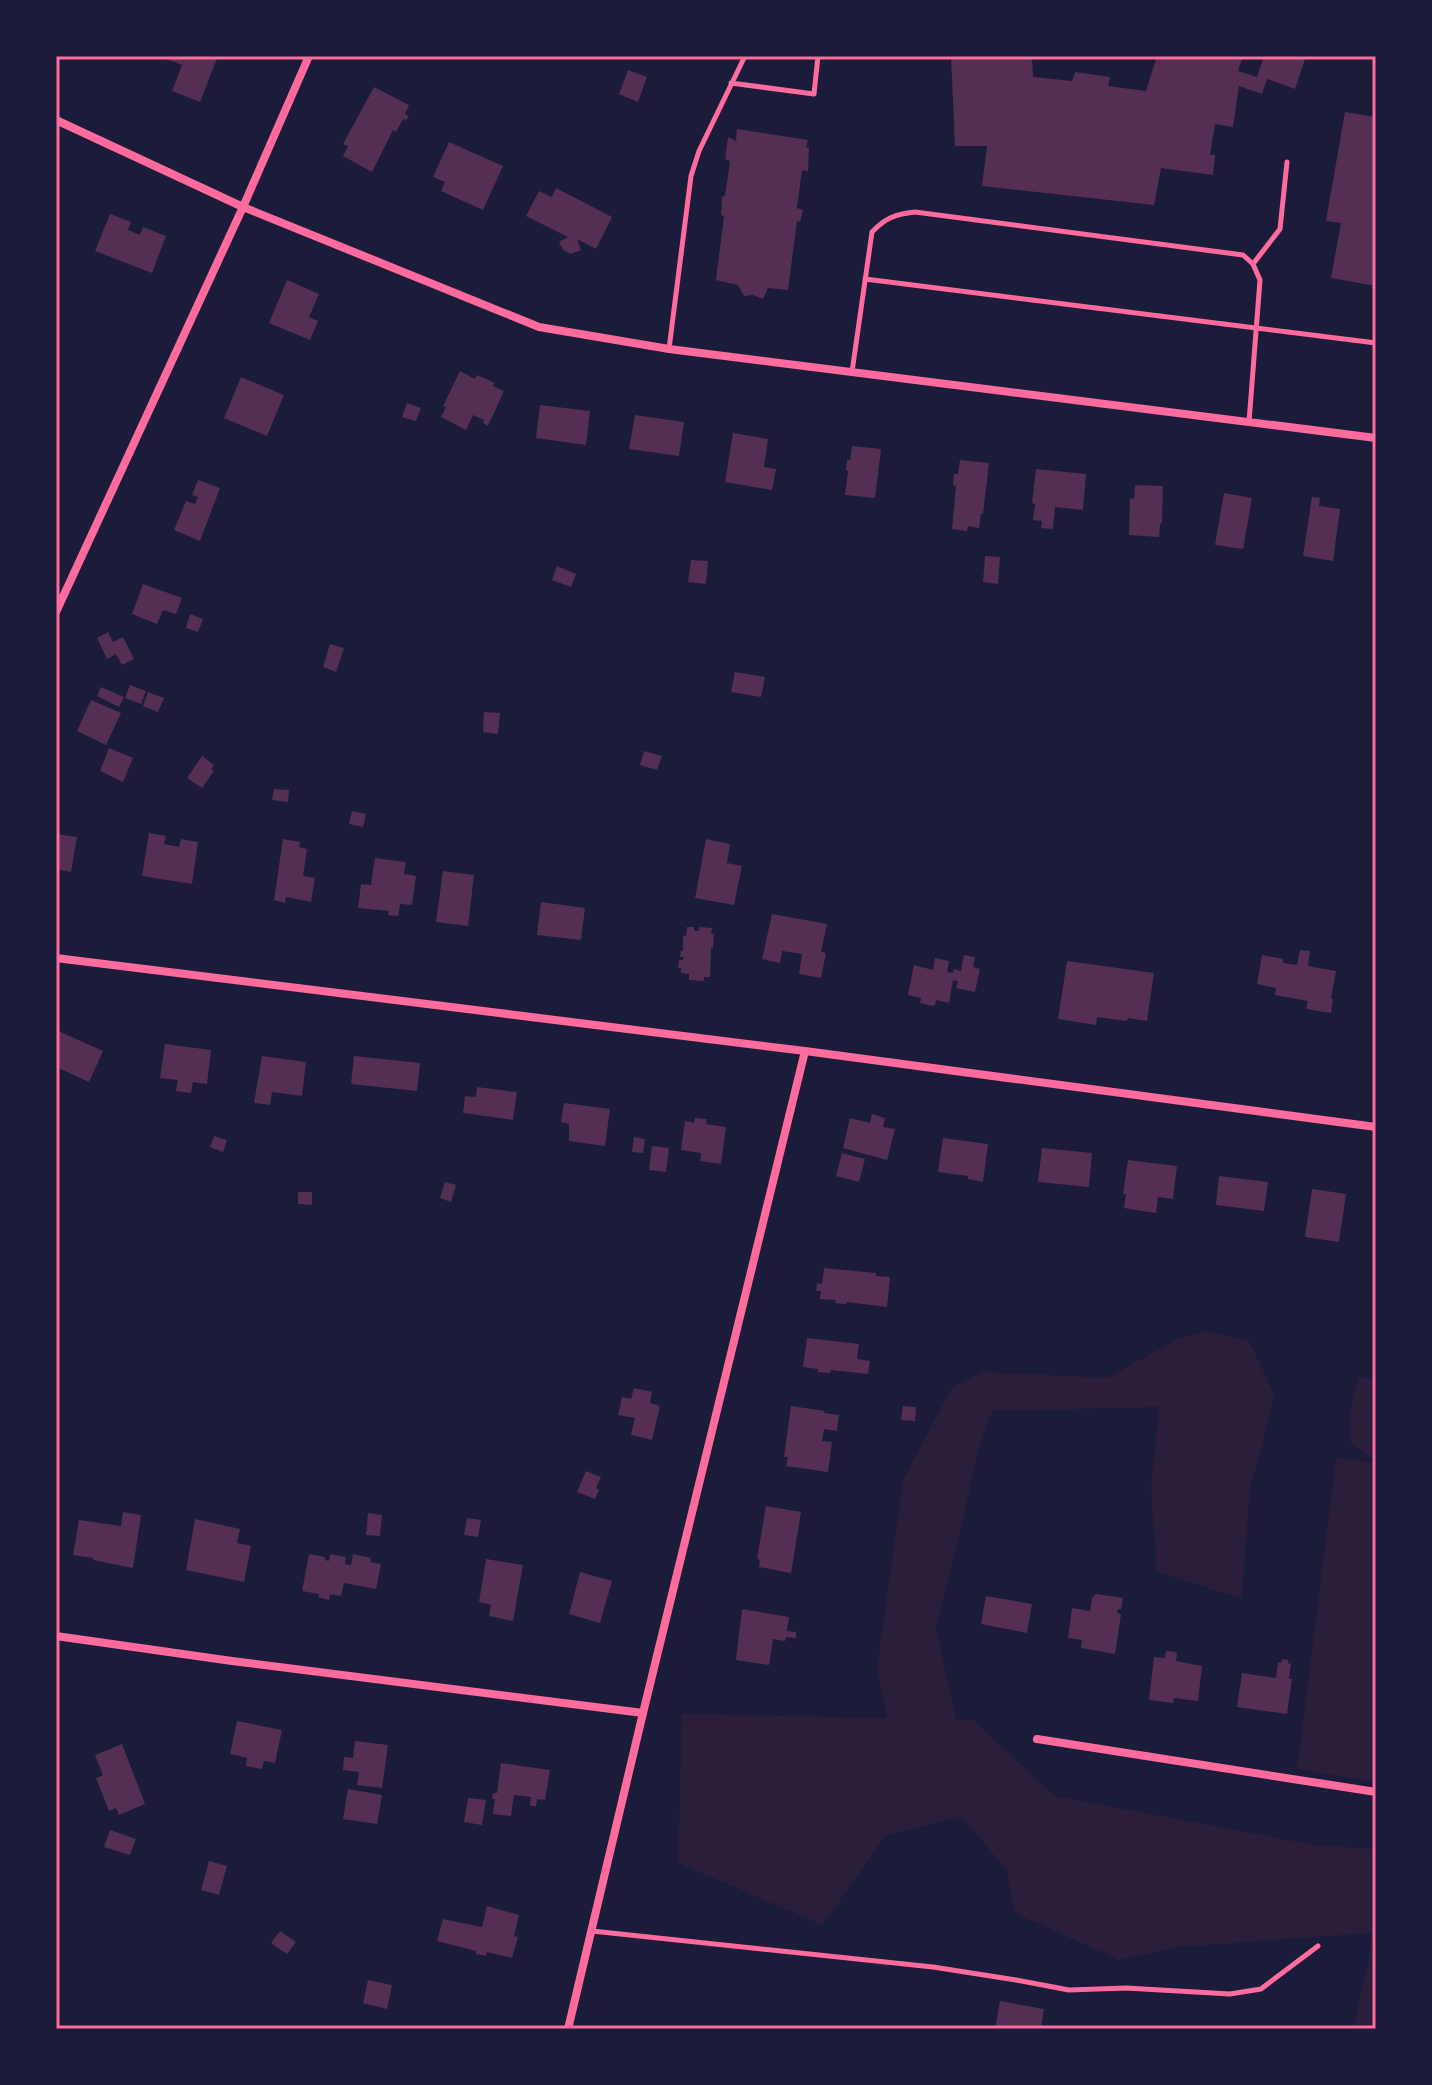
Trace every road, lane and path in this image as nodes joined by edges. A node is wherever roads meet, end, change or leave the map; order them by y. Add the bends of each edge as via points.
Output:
1 (309, 56) edge
2 (745, 56) edge
3 (818, 56) edge
4 (731, 83) junction
5 (56, 120) edge
6 (1287, 162) dead end
7 (243, 207) junction
8 (1253, 264) junction
9 (865, 279) junction
10 (1257, 327) junction
11 (1376, 343) edge
12 (669, 349) junction
13 (852, 372) junction
14 (1249, 422) junction
15 (1376, 438) edge
16 (56, 612) edge
17 (56, 958) edge
18 (805, 1051) junction
19 (1376, 1127) edge
20 (56, 1636) edge
21 (643, 1713) junction
22 (1037, 1739) dead end
23 (1376, 1792) edge
24 (592, 1931) junction
25 (1318, 1946) dead end
26 (568, 2029) edge

1 - 7 street
2 - 4 lane
3 - 4 lane via 814,94
4 - 12 lane via 691,176
5 - 7 street
6 - 8 lane via 1280,229
7 - 12 street via 539,327
7 - 16 street
8 - 9 lane via 1243,255 915,212 883,220 872,232
8 - 10 lane via 1260,280
9 - 10 lane
9 - 13 lane
10 - 11 lane
10 - 14 lane
12 - 13 street
13 - 14 street
14 - 15 street
17 - 18 street
18 - 19 street
18 - 21 street
20 - 21 street
21 - 24 street
22 - 23 street
24 - 25 lane via 933,1967 1069,1990 1230,1994 1261,1989
24 - 26 street

